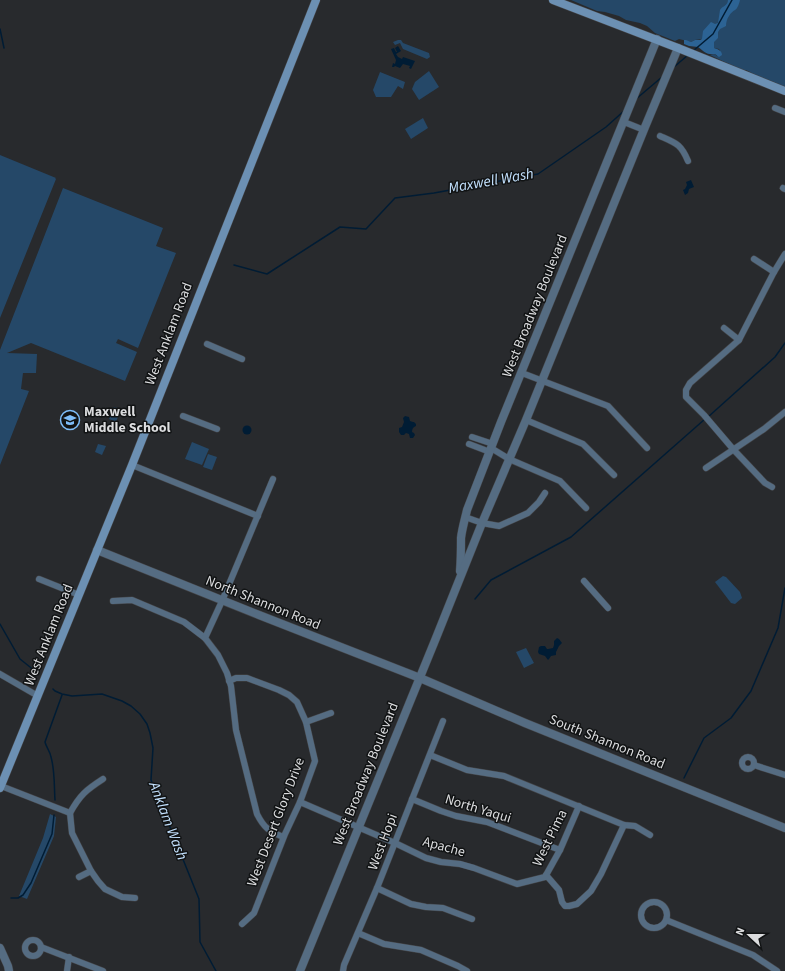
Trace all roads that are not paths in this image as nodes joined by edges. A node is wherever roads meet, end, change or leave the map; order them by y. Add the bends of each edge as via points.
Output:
1 (316, 0) edge
2 (553, 0) edge
3 (657, 39) junction
4 (678, 48) junction
5 (785, 92) edge
6 (775, 108) dead end
7 (785, 112) edge
8 (624, 122) junction
9 (644, 130) junction
10 (660, 136) dead end
11 (688, 161) dead end
12 (785, 254) edge
13 (754, 259) dead end
14 (774, 272) junction
15 (724, 328) dead end
16 (739, 340) junction
17 (206, 344) dead end
18 (242, 359) dead end
19 (522, 373) junction
20 (542, 380) junction
21 (785, 412) edge
22 (183, 416) dead end
23 (526, 420) junction
24 (217, 429) dead end
25 (472, 437) dead end
26 (469, 444) dead end
27 (491, 448) junction
28 (647, 448) dead end
29 (733, 449) junction
30 (509, 459) junction
31 (132, 466) junction
32 (706, 468) dead end
33 (614, 476) dead end
34 (273, 479) dead end
35 (772, 487) dead end
36 (545, 493) dead end
37 (586, 508) dead end
38 (258, 516) junction
39 (465, 517) junction
40 (482, 523) junction
41 (97, 550) junction
42 (39, 579) dead end
43 (584, 581) dead end
44 (456, 587) junction
45 (79, 595) junction
46 (113, 600) dead end
47 (222, 601) junction
48 (608, 608) dead end
49 (205, 638) junction
50 (0, 674) edge
51 (420, 678) junction
52 (229, 681) junction
53 (38, 696) junction
54 (331, 713) dead end
55 (443, 721) dead end
56 (306, 722) junction
57 (430, 755) junction
58 (754, 765) dead end
59 (785, 775) edge
60 (103, 779) dead end
61 (0, 787) edge
62 (412, 798) junction
63 (300, 802) junction
64 (579, 806) junction
65 (70, 813) junction
66 (624, 825) junction
67 (359, 827) junction
68 (785, 828) edge
69 (650, 835) dead end
70 (283, 837) junction
71 (395, 843) junction
72 (560, 850) junction
73 (91, 871) junction
74 (546, 875) junction
75 (79, 877) dead end
76 (517, 884) joint
77 (377, 888) junction
78 (135, 898) dead end
79 (472, 919) dead end
80 (666, 920) junction
81 (242, 924) dead end
82 (358, 933) junction
83 (41, 947) dead end
84 (0, 948) edge
85 (69, 957) junction
86 (9, 971) edge
87 (67, 971) edge
88 (103, 971) edge
89 (300, 971) edge
90 (343, 971) edge
91 (467, 971) edge
92 (777, 971) edge

1 - 31 main road, West Anklam Road
2 - 3 main road
3 - 4 main road
3 - 8 street, West Broadway Boulevard
4 - 5 main road
4 - 9 street, West Broadway Boulevard
6 - 7 street
8 - 9 street
8 - 19 street, West Broadway Boulevard
9 - 20 street, West Broadway Boulevard
10 - 11 street via 678,144
12 - 14 street
13 - 14 street
14 - 16 street
15 - 16 street
16 - 29 street via 683,392
17 - 18 street
19 - 20 street
19 - 27 street, West Broadway Boulevard
20 - 23 street, West Broadway Boulevard
20 - 28 street via 608,406
21 - 29 street
22 - 24 street
23 - 30 street, West Broadway Boulevard
23 - 33 street via 583,444
25 - 27 street
26 - 27 street
27 - 30 street
27 - 39 street, West Broadway Boulevard
29 - 32 street
29 - 35 street via 765,483
30 - 37 street via 560,481
30 - 40 street, West Broadway Boulevard
31 - 38 street
31 - 41 main road, West Anklam Road
34 - 38 street
36 - 40 street via 528,513 500,526
38 - 47 street
39 - 40 street
39 - 44 street, West Broadway Boulevard
40 - 44 street, West Broadway Boulevard
41 - 45 main road, West Anklam Road
41 - 47 street, North Shannon Road
42 - 45 street
43 - 48 street
44 - 51 street, West Broadway Boulevard
45 - 53 main road, West Anklam Road
46 - 49 street via 132,600 184,622
47 - 49 street
47 - 51 street, North Shannon Road
49 - 52 street via 218,655
50 - 53 street
51 - 67 street, West Broadway Boulevard
51 - 68 street, South Shannon Road
52 - 56 street, West Desert Glory Drive via 247,678 289,695 297,702
52 - 70 street via 236,730 258,814 262,824
53 - 61 main road, West Anklam Road
54 - 56 street
55 - 57 street, West Hopi
56 - 63 street, West Desert Glory Drive via 315,761
57 - 62 street, West Hopi
57 - 64 street via 467,770 504,776
58 - 59 street
60 - 65 street via 88,788 76,801
61 - 65 street
62 - 71 street, West Hopi
62 - 72 street, North Yaqui via 441,811 486,822
63 - 67 street, Apache
63 - 70 street, West Desert Glory Drive
64 - 66 street
64 - 72 street, West Pima
65 - 73 street via 72,833
66 - 69 street via 634,826
66 - 74 street via 591,891 577,904 564,906 560,890
67 - 71 street, Apache
67 - 89 street, West Broadway Boulevard
70 - 81 street, West Desert Glory Drive via 254,914
71 - 76 street, Apache via 426,858 474,868
71 - 77 street, West Hopi
72 - 74 street, West Pima
73 - 75 street
73 - 78 street via 105,889 122,897
74 - 76 street, West Pima
77 - 79 street via 411,904 443,908
77 - 82 street, West Hopi
80 - 80 street via 667,911 659,902 646,904 642,911 642,920 652,928 661,926
80 - 92 street via 753,955
82 - 90 street, West Hopi
82 - 91 street via 384,944 421,950
83 - 85 street
84 - 86 street
85 - 87 street
85 - 88 street

